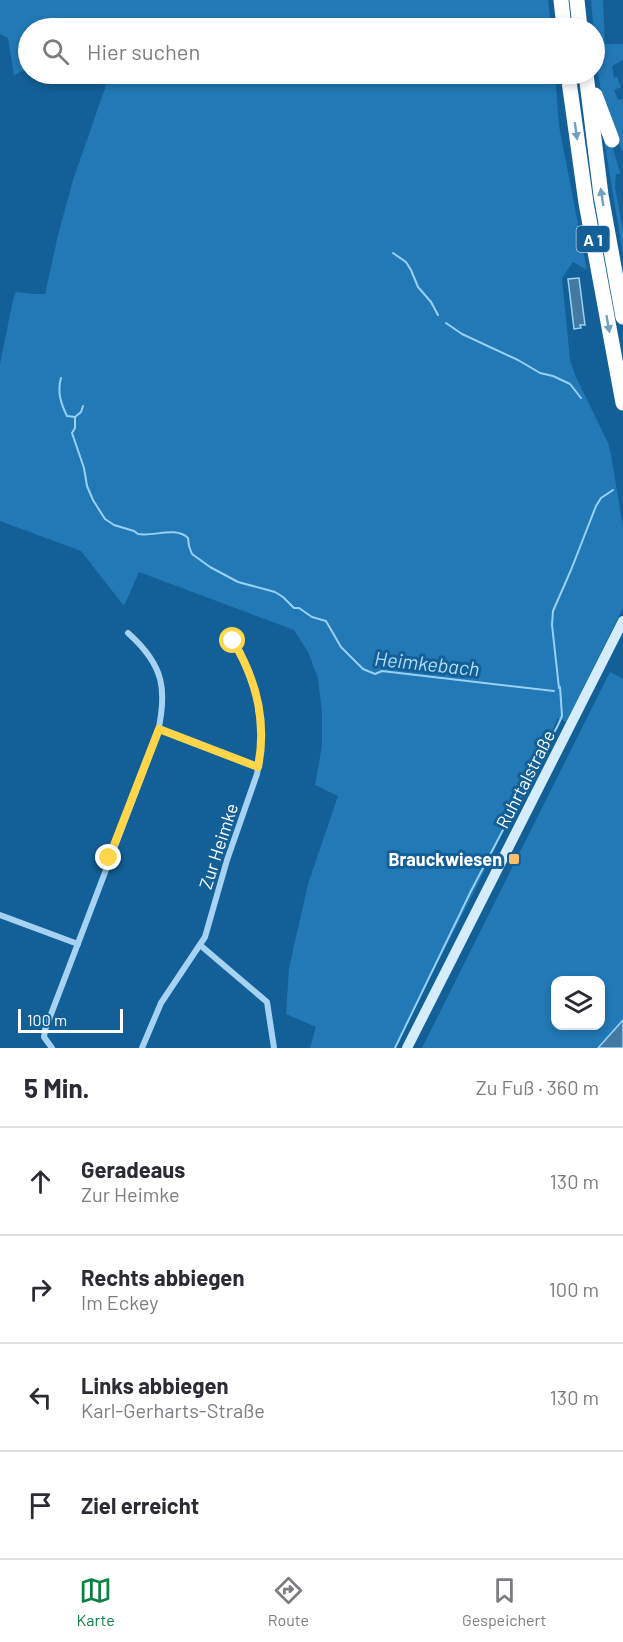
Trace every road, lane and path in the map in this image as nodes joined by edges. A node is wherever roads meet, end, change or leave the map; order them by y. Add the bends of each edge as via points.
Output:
1 (561, 0) edge
2 (577, 0) edge
3 (563, 18) edge
4 (579, 18) edge
5 (569, 84) edge
6 (589, 84) edge
7 (591, 84) edge
8 (612, 140) dead end
9 (623, 317) edge
10 (623, 404) edge
11 (623, 621) edge
12 (128, 633) dead end
13 (233, 641) dead end
14 (159, 729) junction
15 (258, 767) junction
16 (0, 915) edge
17 (78, 944) junction
18 (201, 945) junction
19 (52, 1048) edge
20 (142, 1048) edge
21 (274, 1048) edge
22 (407, 1048) edge

1 - 3 highway
2 - 4 highway
5 -> 10 highway, A 1 via 586,204
9 -> 6 highway, A 1 via 601,195
7 - 8 highway
11 - 22 main road, Ruhrtalstraße
12 - 14 street via 157,669 163,693
13 - 15 street, Zur Heimke via 257,697 261,726
14 - 15 street
14 - 17 street
15 - 18 street, Zur Heimke
16 - 17 street
17 - 19 street via 44,1034
18 - 20 street, Zur Heimke via 158,1008
18 - 21 street via 267,1002

